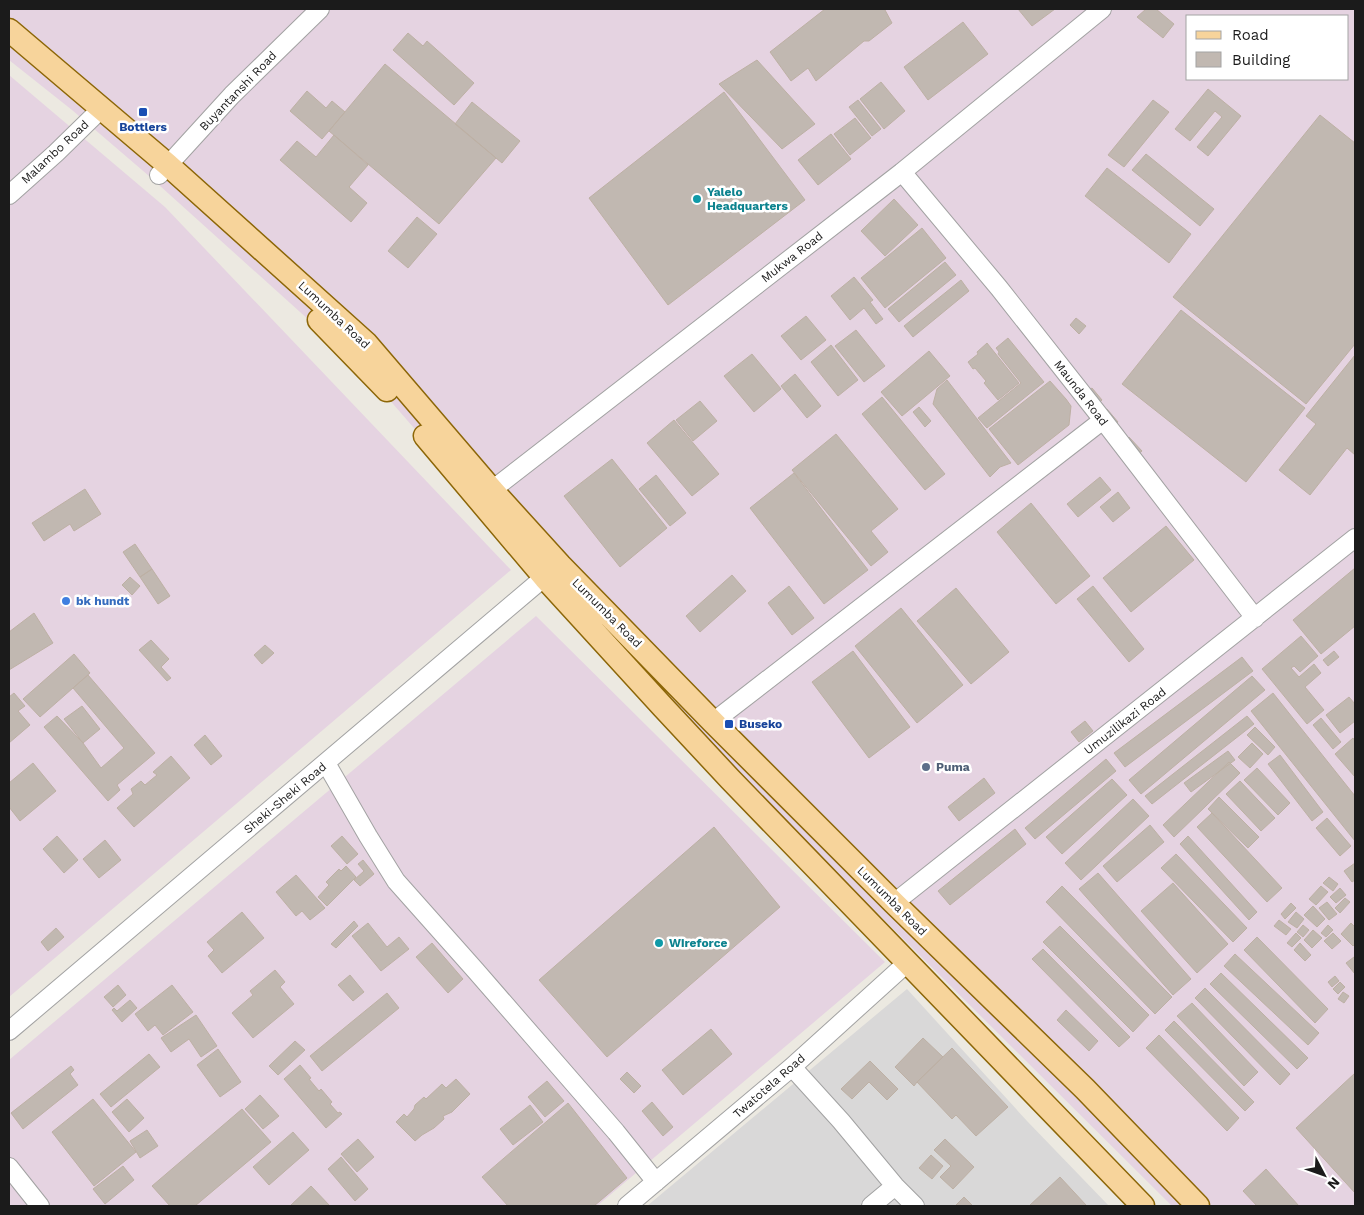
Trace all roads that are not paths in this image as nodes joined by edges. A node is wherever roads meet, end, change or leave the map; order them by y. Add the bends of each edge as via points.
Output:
1 (320, 9) edge
2 (1102, 9) edge
3 (9, 30) edge
4 (9, 46) edge
5 (96, 113) junction
6 (164, 170) junction
7 (902, 172) junction
8 (9, 195) edge
9 (1103, 420) junction
10 (485, 495) junction
11 (1355, 538) edge
12 (552, 571) junction
13 (1255, 618) junction
14 (714, 722) junction
15 (326, 763) junction
16 (894, 903) junction
17 (908, 962) junction
18 (9, 1031) edge
19 (792, 1067) junction
20 (9, 1167) edge
21 (656, 1182) junction
22 (895, 1186) junction
23 (40, 1206) edge
24 (627, 1206) edge
25 (872, 1206) edge
26 (916, 1206) edge
27 (1143, 1206) edge
28 (1198, 1206) edge

1 - 6 street, Buyantanshi Road via 232,95
2 - 7 street, Mukwa Road
3 - 5 main road, Lumumba Road
4 - 5 main road, Lumumba Road
5 - 6 main road, Lumumba Road
5 - 8 street, Malambo Road
6 - 10 main road, Lumumba Road via 353,354
7 - 9 street, Maunda Road
7 - 10 street, Mukwa Road
9 - 13 street, Maunda Road
9 - 14 street
10 - 12 main road, Lumumba Road
11 - 13 street, Umuzilikazi Road
12 - 14 main road, Lumumba Road
12 - 15 street, Sheki-Sheki Road
12 - 17 main road, Lumumba Road via 730,779
13 - 16 street, Umuzilikazi Road
14 - 16 main road, Lumumba Road
15 - 18 street, Sheki-Sheki Road
15 - 21 street via 396,881
16 - 28 main road, Lumumba Road via 1085,1089
17 - 19 street, Twatotela Road
17 - 27 main road, Lumumba Road
19 - 21 street, Twatotela Road
19 - 22 street
20 - 23 street
21 - 24 street, Twatotela Road
22 - 25 street
22 - 26 street

